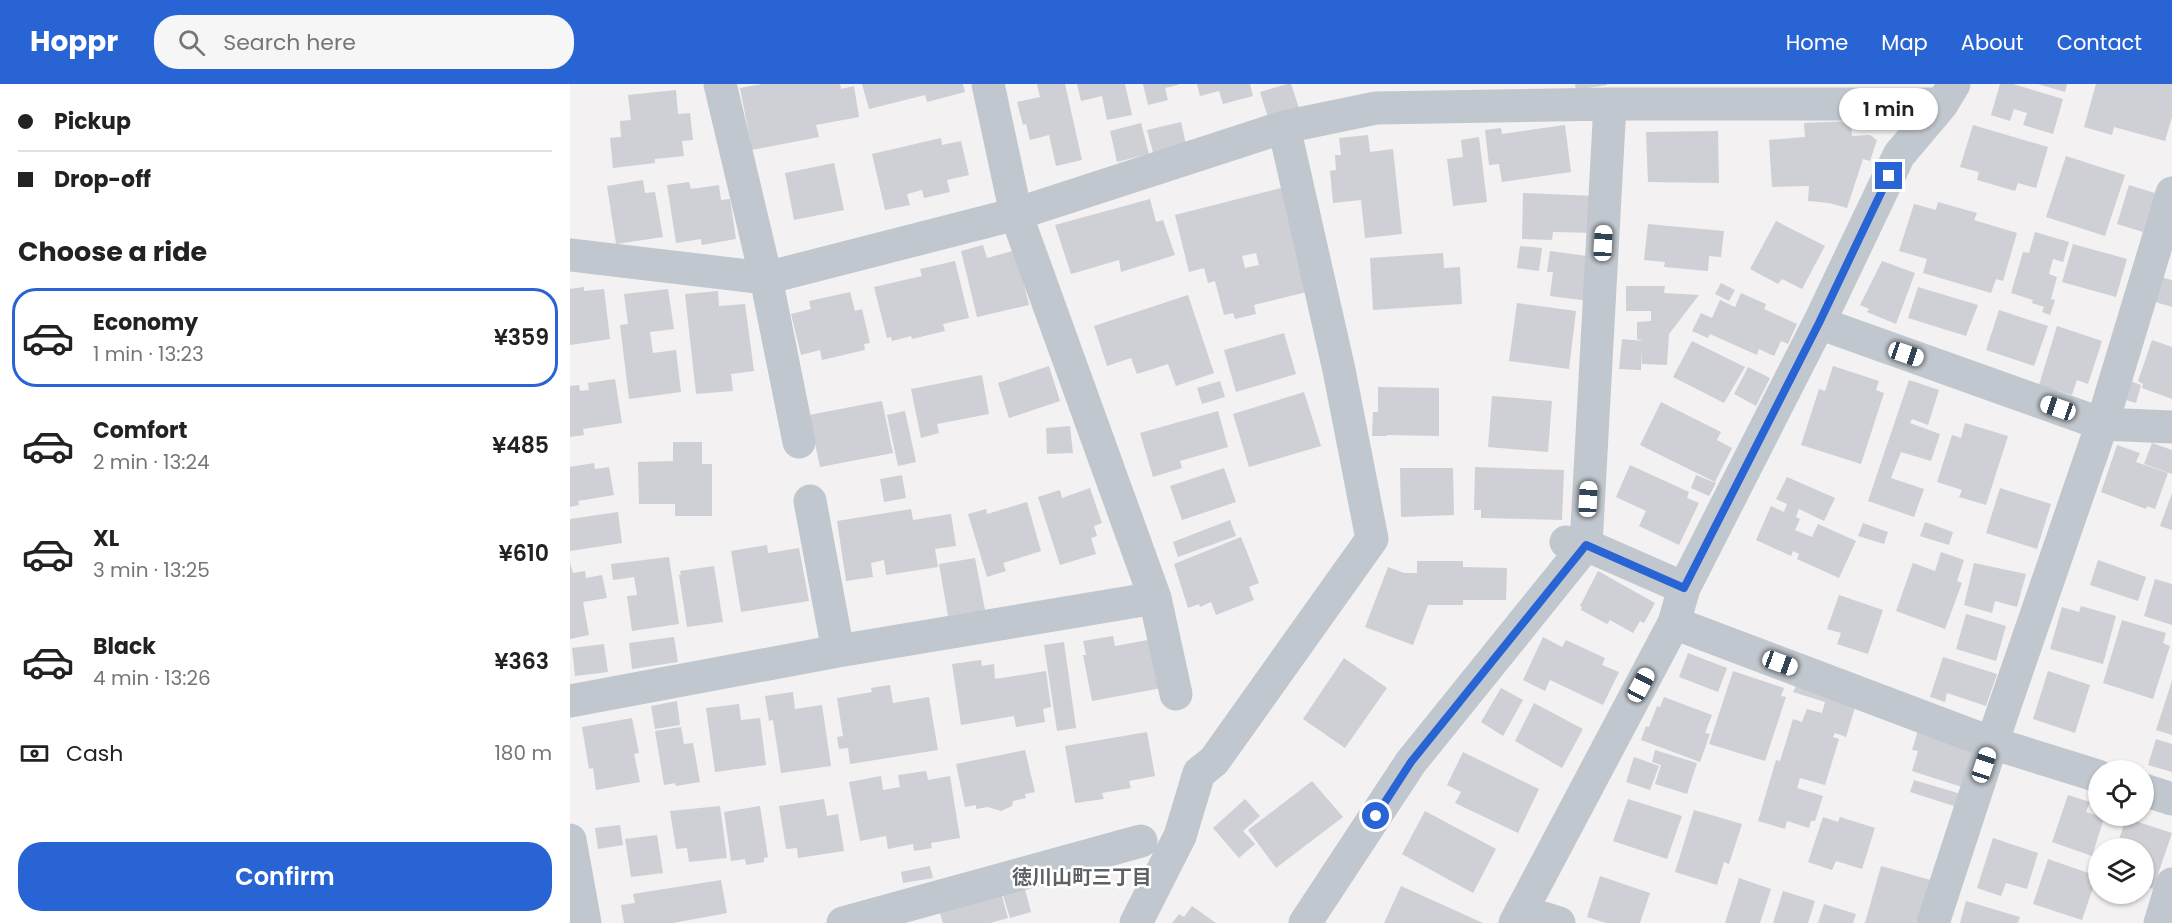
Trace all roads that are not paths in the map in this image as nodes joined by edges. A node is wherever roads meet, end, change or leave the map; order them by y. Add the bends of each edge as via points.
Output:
1 (720, 84) edge
2 (988, 84) edge
3 (1948, 94) edge
4 (1610, 104) junction
5 (1284, 127) junction
6 (2172, 193) edge
7 (1016, 214) junction
8 (570, 255) edge
9 (766, 278) junction
10 (1819, 323) junction
11 (2102, 424) junction
12 (2172, 427) edge
13 (800, 442) dead end
14 (810, 501) dead end
15 (1574, 543) junction
16 (1684, 588) junction
17 (1155, 598) junction
18 (1674, 623) junction
19 (838, 651) junction
20 (1176, 694) dead end
21 (570, 701) edge
22 (1992, 742) junction
23 (2088, 773) edge
24 (2154, 793) edge
25 (2172, 799) edge
26 (570, 840) edge
27 (1141, 841) dead end
28 (2172, 884) edge
29 (1518, 917) edge
30 (585, 923) edge
31 (843, 923) edge
32 (1136, 923) edge
33 (1305, 923) edge
34 (1559, 923) edge
35 (1934, 923) edge
36 (2160, 923) edge

1 - 9 street
2 - 7 street
3 - 4 street
3 - 10 street via 1899,155
4 - 5 street via 1376,108
4 - 15 street
5 - 7 street
5 - 32 street via 1339,370 1372,539 1214,761 1199,773 1180,836
6 - 11 street
7 - 9 street
7 - 17 street
8 - 9 street
9 - 13 street
10 - 11 street
10 - 16 street
11 - 12 street
11 - 22 street
14 - 19 street
15 - 16 street
15 - 33 street via 1411,762
16 - 18 street
17 - 19 street
17 - 20 street
18 - 22 street
18 - 29 street
19 - 21 street
22 - 23 street
22 - 35 street
24 - 25 street
26 - 30 street
27 - 31 street
28 - 36 street
29 - 34 street

